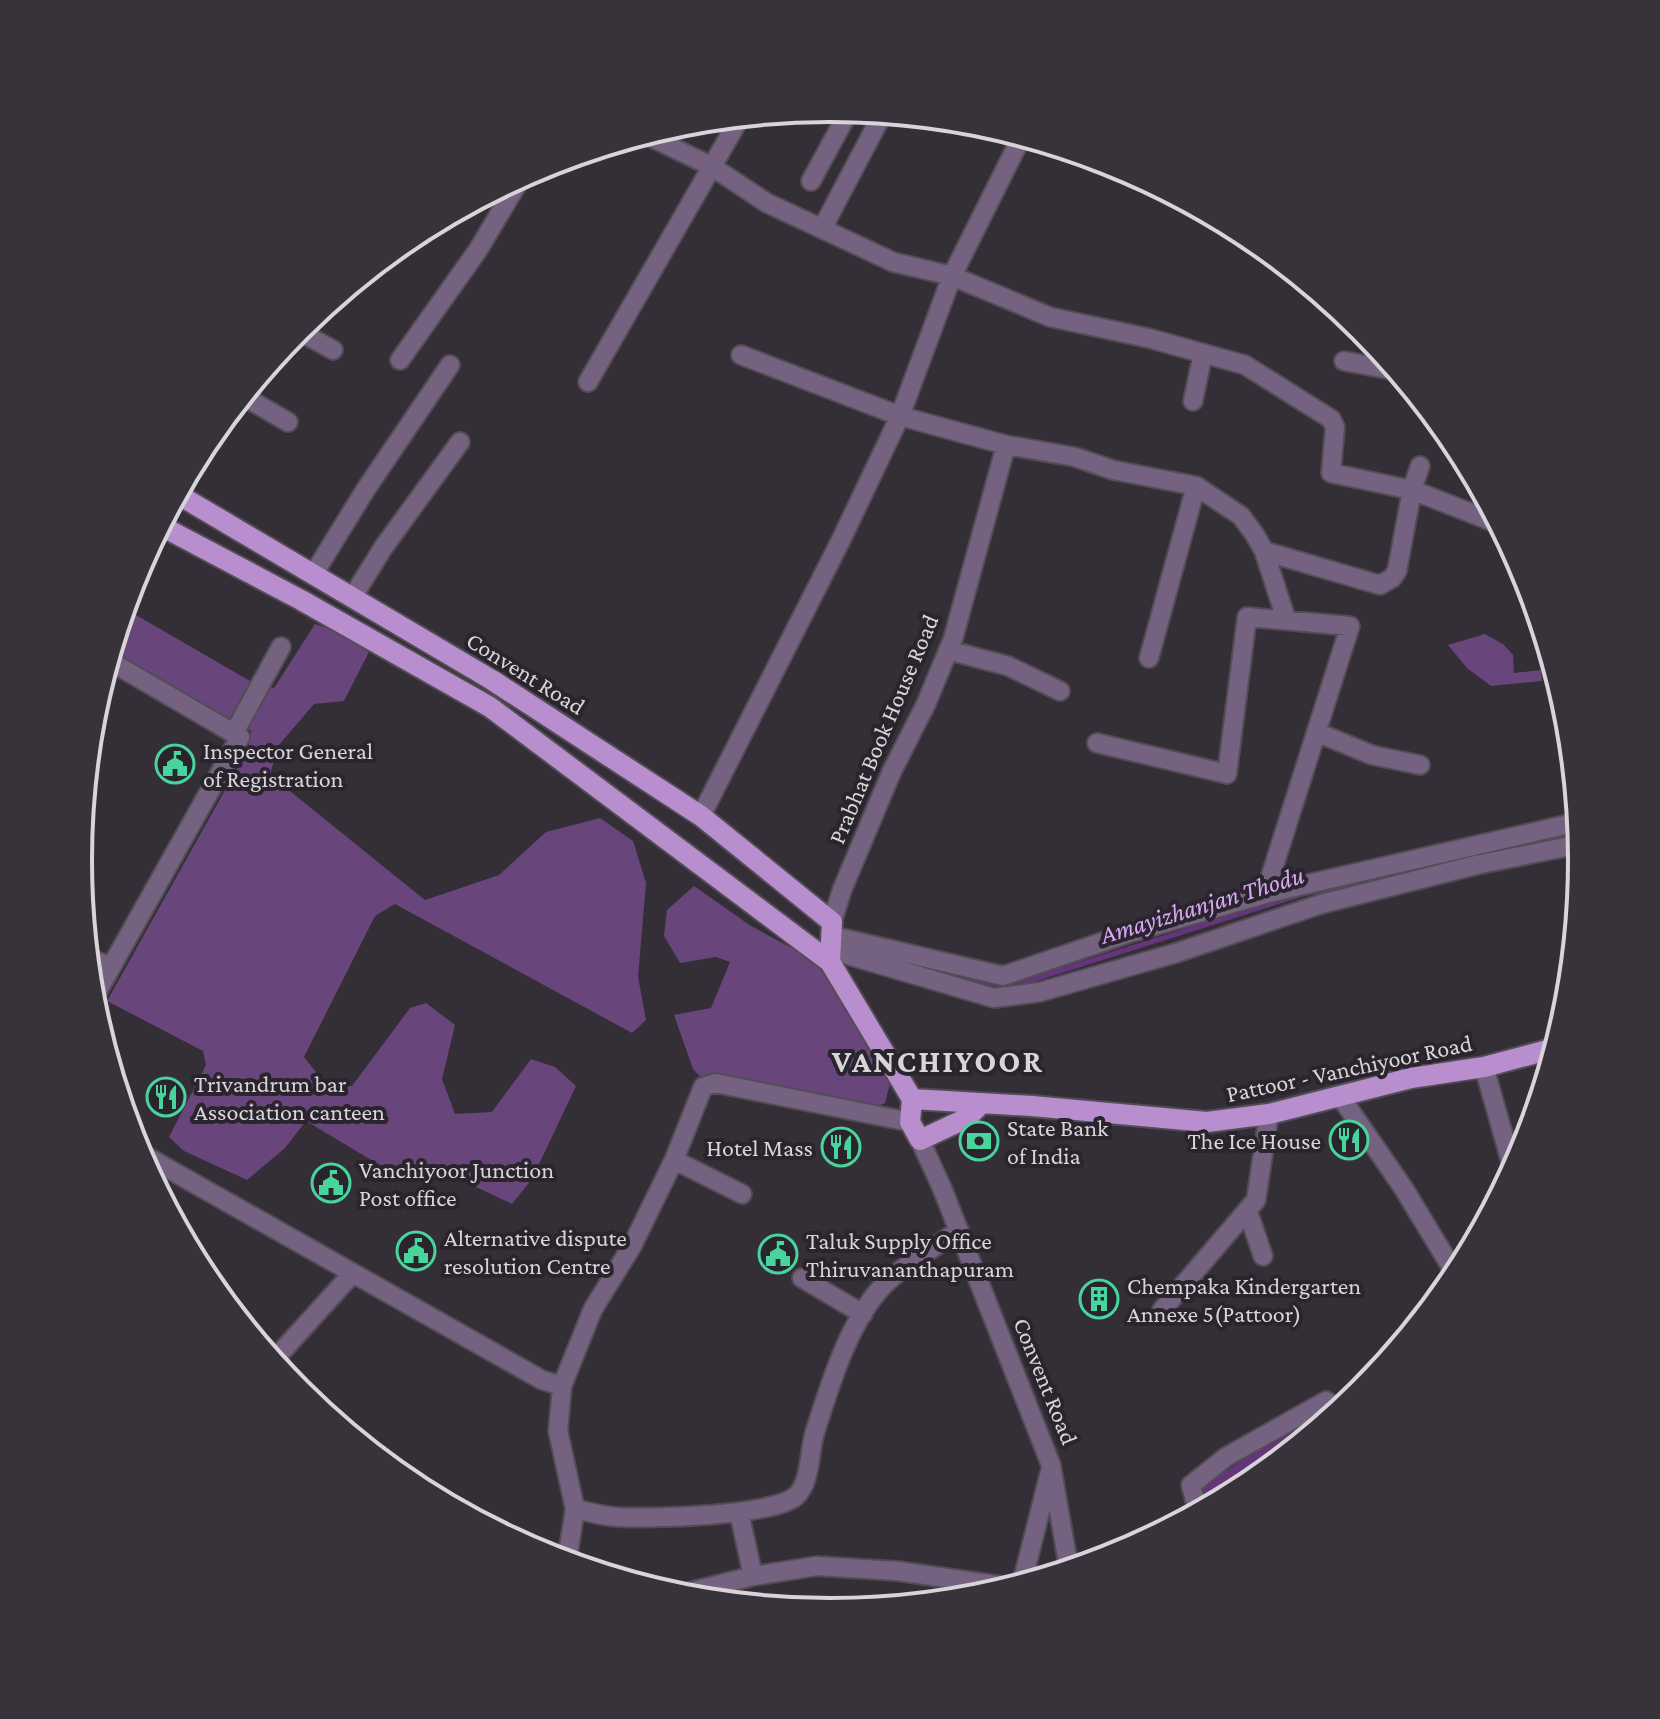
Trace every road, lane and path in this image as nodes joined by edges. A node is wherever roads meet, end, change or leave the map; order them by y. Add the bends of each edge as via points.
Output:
1 (843, 122) edge
2 (878, 123) edge
3 (734, 128) edge
4 (661, 142) edge
5 (1017, 146) edge
6 (711, 166) junction
7 (811, 181) dead end
8 (511, 195) edge
9 (822, 229) junction
10 (952, 276) junction
11 (309, 337) edge
12 (333, 350) dead end
13 (1203, 353) junction
14 (741, 355) dead end
15 (400, 360) dead end
16 (1344, 361) dead end
17 (450, 365) dead end
18 (1380, 368) edge
19 (588, 382) dead end
20 (252, 401) edge
21 (1193, 401) dead end
22 (900, 416) junction
23 (288, 422) dead end
24 (460, 442) dead end
25 (1006, 445) junction
26 (1420, 466) dead end
27 (1196, 486) junction
28 (1412, 490) junction
29 (186, 499) edge
30 (1484, 518) edge
31 (169, 530) edge
32 (1264, 551) junction
33 (313, 575) junction
34 (352, 598) junction
35 (1286, 619) junction
36 (281, 647) dead end
37 (948, 650) junction
38 (1149, 658) dead end
39 (118, 666) edge
40 (1060, 691) dead end
41 (1316, 732) junction
42 (234, 733) junction
43 (1097, 743) dead end
44 (1420, 765) dead end
45 (701, 816) junction
46 (1567, 825) edge
47 (1567, 847) edge
48 (1265, 894) junction
49 (831, 942) junction
50 (99, 962) edge
51 (111, 967) junction
52 (102, 982) edge
53 (1543, 1051) edge
54 (1484, 1067) junction
55 (1340, 1096) junction
56 (912, 1099) junction
57 (980, 1105) junction
58 (1269, 1114) junction
59 (915, 1131) junction
60 (1508, 1151) edge
61 (674, 1160) junction
62 (157, 1163) edge
63 (742, 1194) dead end
64 (1248, 1212) junction
65 (959, 1230) junction
66 (1263, 1256) dead end
67 (1449, 1263) edge
68 (351, 1275) junction
69 (802, 1278) dead end
70 (1162, 1310) dead end
71 (863, 1314) junction
72 (281, 1352) edge
73 (562, 1386) junction
74 (1329, 1403) edge
75 (1051, 1465) junction
76 (1195, 1501) edge
77 (575, 1509) junction
78 (739, 1512) junction
79 (569, 1549) edge
80 (1067, 1558) edge
81 (1025, 1571) edge
82 (753, 1576) junction
83 (963, 1585) edge
84 (710, 1587) edge

1 - 7 street
2 - 9 street
3 - 6 street
4 - 6 street
5 - 10 street
6 - 9 street via 767,203
6 - 19 street
8 - 15 street
9 - 10 street via 893,262
10 - 13 street via 1050,317
10 - 22 street
11 - 12 street
13 - 21 street
13 - 28 street via 1245,365 1331,419 1331,473
14 - 22 street
16 - 18 street
17 - 33 street
20 - 23 street
22 - 25 street
22 - 45 street
24 - 34 street
25 - 27 street
25 - 37 street, Prabhat Book House Road
26 - 28 street
27 - 32 street via 1241,516
27 - 38 street
28 - 30 street
28 - 32 street via 1397,571 1380,585
29 - 33 main road, Convent Road
31 - 49 main road via 490,707
32 - 35 street
33 - 34 main road, Convent Road
34 - 45 main road, Convent Road via 492,680
35 - 41 street via 1350,626
35 - 43 street via 1247,617 1227,774
36 - 42 street
37 - 40 street via 1008,666
37 - 49 street, Prabhat Book House Road via 842,890
39 - 42 street
41 - 44 street via 1372,755
41 - 48 street
42 - 51 street via 240,737
45 - 49 main road, Convent Road
46 - 48 street
47 - 49 street via 1321,904 1176,953 1040,992 994,998
48 - 49 street via 1003,976
49 - 56 main road, Convent Road
50 - 51 street
51 - 52 street
53 - 54 main road, Pattoor - Vanchiyoor Road
54 - 55 main road, Pattoor - Vanchiyoor Road
54 - 60 street
55 - 58 main road, Pattoor - Vanchiyoor Road
55 - 67 street
56 - 57 main road, Pattoor - Vanchiyoor Road
56 - 59 main road, Convent Road
57 - 58 main road, Pattoor - Vanchiyoor Road via 1207,1122
57 - 59 main road via 967,1118
58 - 64 street via 1256,1200
59 - 61 street via 715,1083 703,1087
59 - 65 street, Convent Road
61 - 63 street
61 - 73 street via 632,1246 593,1309
62 - 68 street
64 - 66 street
64 - 70 street
65 - 71 street via 889,1280
65 - 75 street, Convent Road
68 - 72 street
68 - 73 street via 542,1380
69 - 71 street
71 - 78 street via 826,1399 800,1492 784,1504
73 - 77 street via 558,1431
74 - 76 street via 1226,1457 1191,1485
75 - 80 street, Convent Road
75 - 81 street
77 - 78 street via 615,1517
77 - 79 street
78 - 82 street
82 - 83 street via 817,1566 897,1571
82 - 84 street

